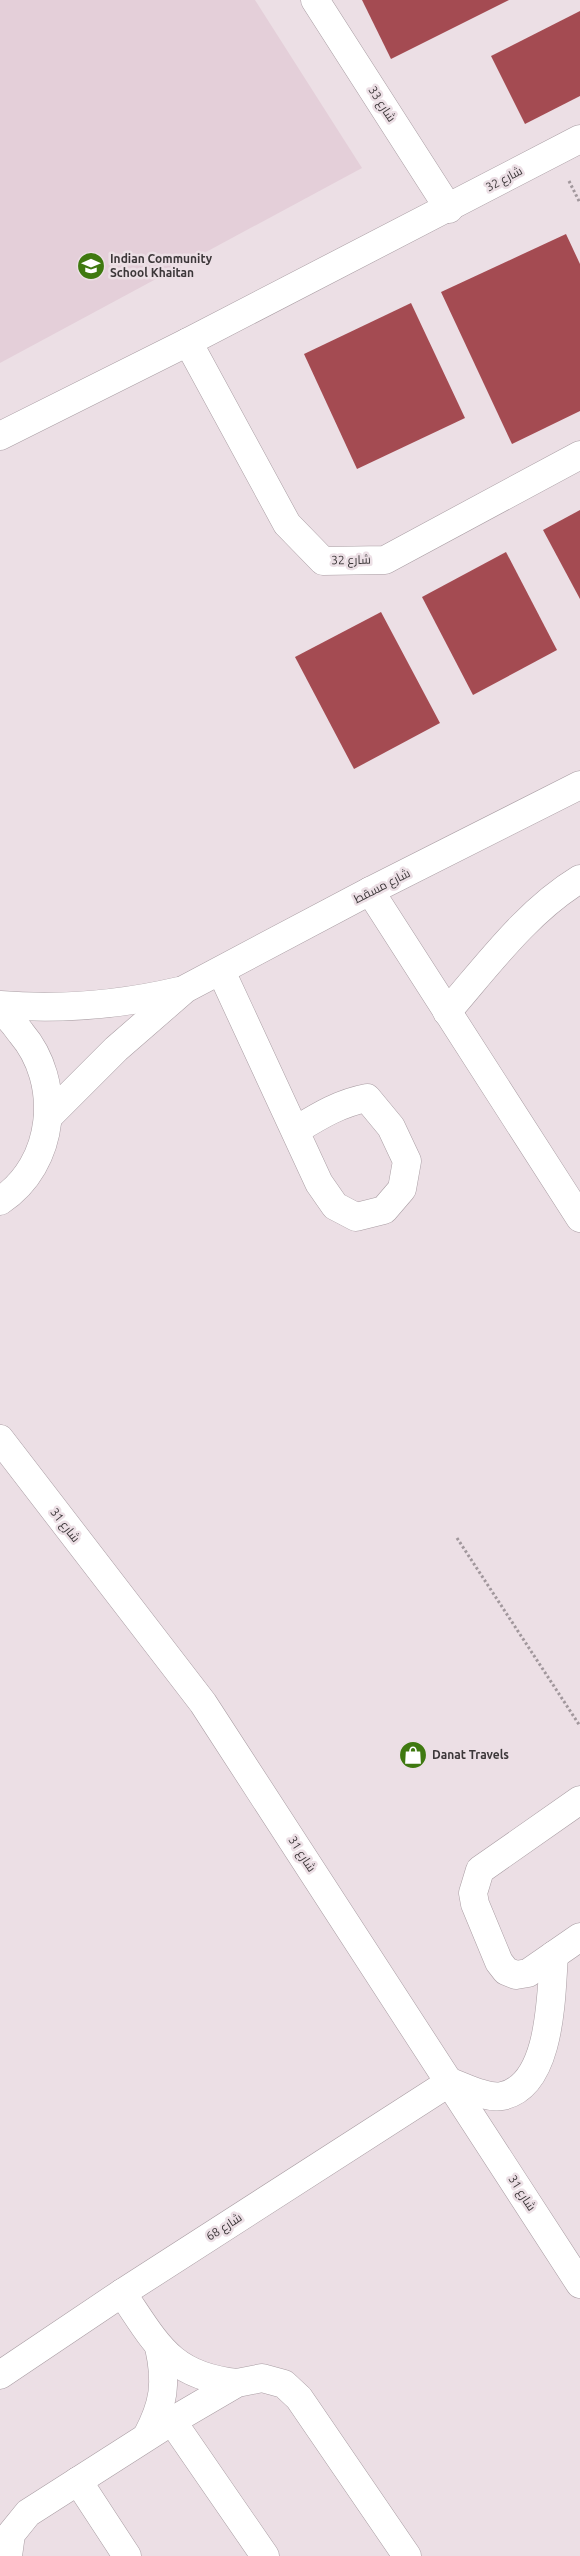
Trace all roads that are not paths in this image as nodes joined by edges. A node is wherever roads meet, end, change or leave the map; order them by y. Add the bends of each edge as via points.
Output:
1 (315, 0) edge
2 (580, 139) edge
3 (449, 209) junction
4 (188, 342) junction
5 (0, 436) edge
6 (580, 455) edge
7 (580, 785) edge
8 (580, 879) edge
9 (370, 891) junction
10 (221, 971) junction
11 (186, 989) junction
12 (0, 1005) edge
13 (0, 1011) edge
14 (448, 1012) junction
15 (48, 1117) junction
16 (296, 1130) junction
17 (0, 1201) edge
18 (580, 1218) edge
19 (3, 1450) edge
20 (580, 1800) edge
21 (580, 1936) edge
22 (554, 1954) junction
23 (450, 2082) junction
24 (580, 2284) edge
25 (122, 2293) junction
26 (160, 2347) junction
27 (0, 2375) edge
28 (237, 2382) junction
29 (172, 2421) junction
30 (147, 2436) junction
31 (78, 2482) junction
32 (8, 2556) edge
33 (127, 2556) edge
34 (265, 2556) edge
35 (407, 2556) edge

1 - 3 street, شارع 33
2 - 3 street, شارع 32
3 - 4 street, شارع 32
4 - 5 street, شارع 32
4 - 6 street, شارع 32 via 287,524 323,561 384,560
7 - 9 street, شارع مسقط
8 - 14 street via 513,937
9 - 10 street, شارع مسقط
9 - 14 street
10 - 11 street, شارع مسقط
10 - 16 street
11 - 12 street, شارع مسقط via 139,1000 90,1006 38,1008
11 - 15 street, شارع مسقط via 116,1049
13 - 15 street via 35,1049 48,1086
14 - 18 street
15 - 17 street via 35,1163 11,1194
16 - 16 street via 320,1183 335,1206 356,1217 384,1210 402,1190 407,1161 391,1127 367,1098 329,1110
19 - 23 street, شارع 31 via 203,1703
20 - 22 street via 489,1862 480,1870 473,1892 499,1962 506,1971 516,1975 528,1973
21 - 22 street
22 - 23 street via 547,2040 522,2087 501,2096
23 - 24 street, شارع 31
23 - 25 street, شارع 68
25 - 26 street
25 - 27 street, شارع 68
26 - 28 street via 175,2363 194,2374
26 - 30 street via 164,2393 158,2416
28 - 29 street
28 - 35 street via 262,2378 284,2384 299,2398
29 - 30 street
29 - 34 street
30 - 31 street
31 - 32 street via 28,2513 11,2534
31 - 33 street

